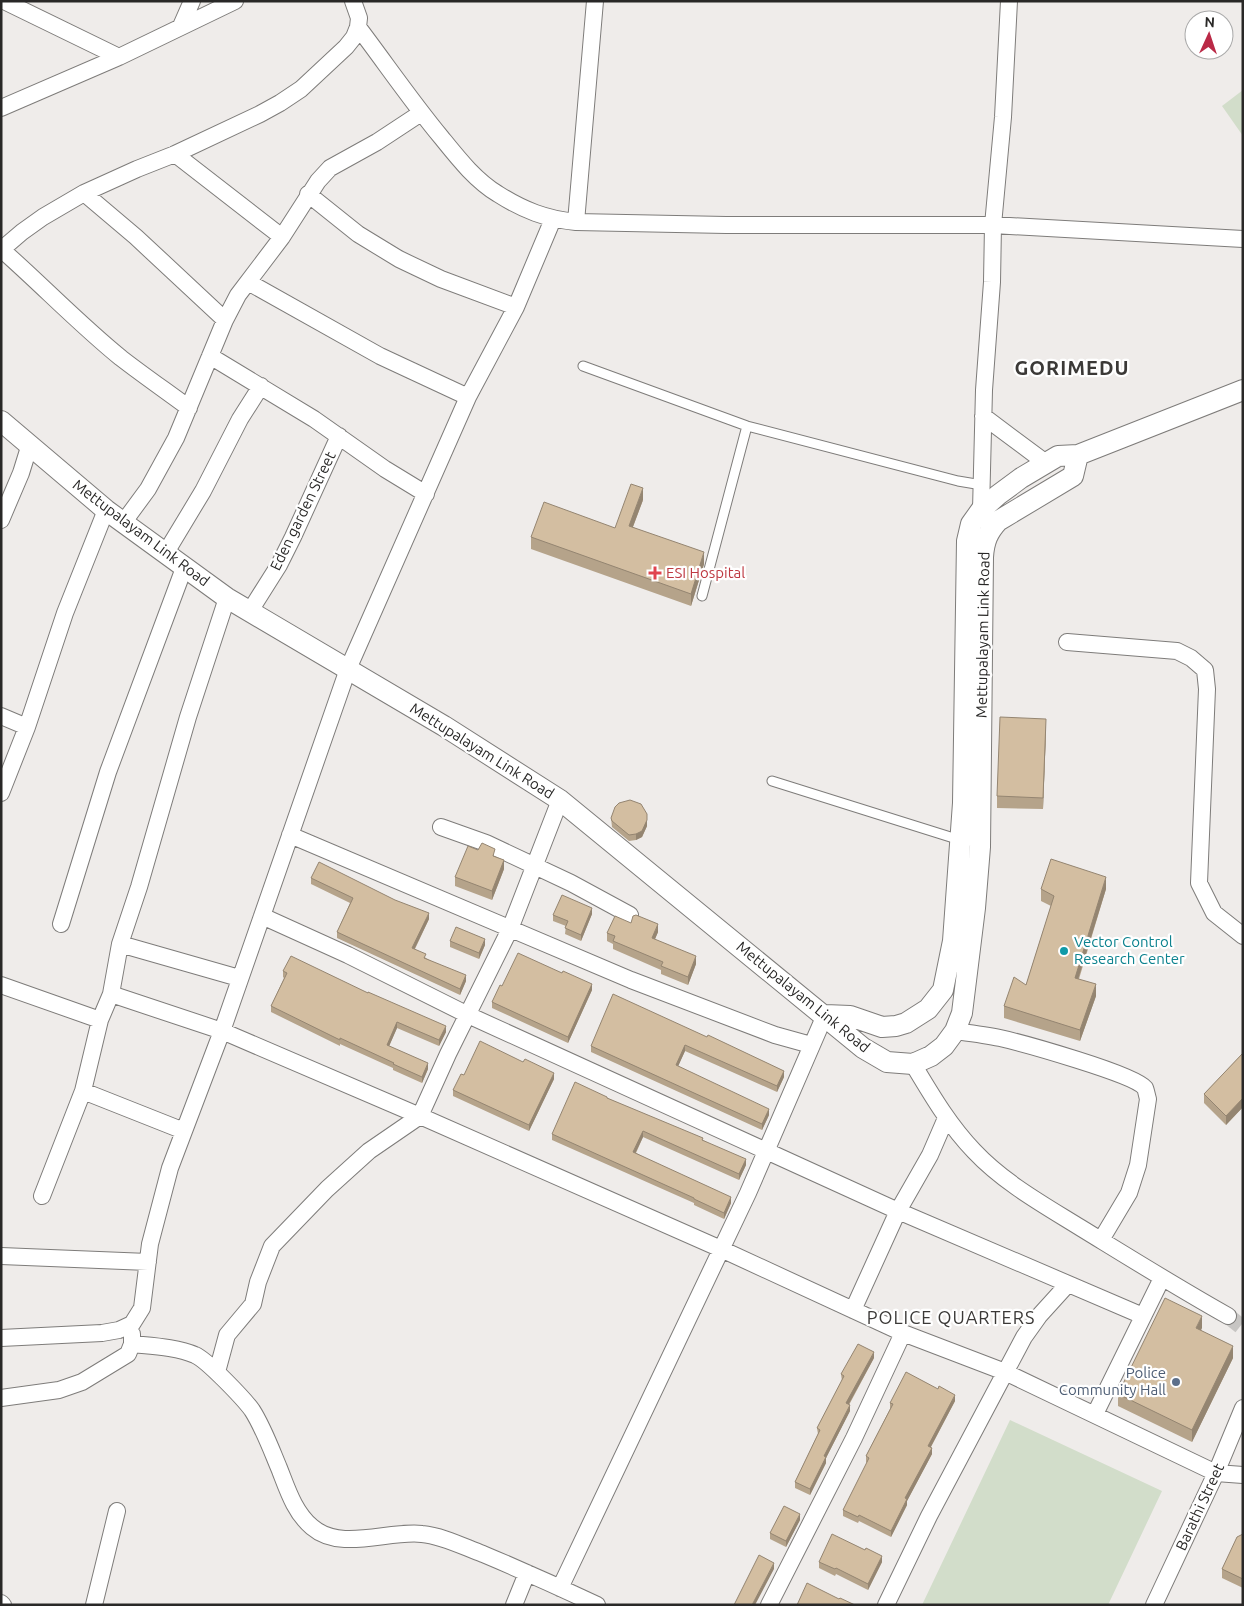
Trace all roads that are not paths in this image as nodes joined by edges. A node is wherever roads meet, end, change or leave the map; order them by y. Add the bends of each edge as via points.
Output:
1 (4, 1) edge
2 (192, 1) edge
3 (235, 1) edge
4 (353, 1) edge
5 (595, 1) edge
6 (1009, 1) edge
7 (181, 26) junction
8 (358, 27) junction
9 (119, 57) junction
10 (1, 108) edge
11 (421, 113) junction
12 (175, 154) junction
13 (84, 193) junction
14 (308, 194) junction
15 (553, 219) junction
16 (576, 222) junction
17 (993, 224) junction
18 (282, 237) junction
19 (1243, 239) edge
20 (1, 250) edge
21 (248, 282) junction
22 (516, 307) junction
23 (225, 320) junction
24 (210, 356) junction
25 (583, 366) dead end
26 (261, 386) junction
27 (1243, 390) edge
28 (468, 397) junction
29 (189, 408) junction
30 (983, 416) junction
31 (1, 421) edge
32 (747, 426) junction
33 (339, 436) junction
34 (30, 444) junction
35 (1078, 455) junction
36 (1046, 463) junction
37 (982, 485) junction
38 (426, 494) junction
39 (106, 510) junction
40 (981, 510) junction
41 (1, 520) edge
42 (123, 523) junction
43 (165, 554) junction
44 (184, 568) junction
45 (702, 596) dead end
46 (227, 598) junction
47 (250, 611) junction
48 (1067, 642) dead end
49 (348, 669) junction
50 (1, 716) edge
51 (27, 728) junction
52 (772, 781) dead end
53 (1, 794) edge
54 (560, 800) junction
55 (441, 826) dead end
56 (290, 835) junction
57 (961, 840) junction
58 (535, 866) junction
59 (630, 915) dead end
60 (262, 916) junction
61 (61, 924) dead end
62 (510, 929) junction
63 (1243, 936) edge
64 (120, 944) junction
65 (239, 978) junction
66 (3, 990) edge
67 (111, 994) junction
68 (468, 1015) junction
69 (825, 1015) junction
70 (100, 1020) junction
71 (222, 1030) junction
72 (955, 1031) junction
73 (811, 1045) junction
74 (913, 1064) junction
75 (83, 1091) junction
76 (420, 1116) junction
77 (946, 1118) junction
78 (184, 1131) junction
79 (766, 1151) junction
80 (42, 1196) dead end
81 (898, 1211) junction
82 (1101, 1240) junction
83 (721, 1249) junction
84 (1, 1256) edge
85 (148, 1262) junction
86 (1162, 1278) junction
87 (1068, 1284) junction
88 (853, 1310) junction
89 (1144, 1316) junction
90 (1228, 1316) tunnel mouth
91 (132, 1324) junction
92 (903, 1333) junction
93 (1, 1338) edge
94 (132, 1344) junction
95 (217, 1372) junction
96 (1005, 1372) junction
97 (1, 1398) edge
98 (1243, 1408) edge
99 (1095, 1414) junction
100 (1216, 1474) junction
101 (1243, 1475) edge
102 (117, 1511) dead end
103 (527, 1573) junction
104 (560, 1588) junction
105 (94, 1605) edge
106 (514, 1605) edge
107 (597, 1605) edge
108 (769, 1605) edge
109 (886, 1605) edge
110 (1154, 1605) edge

1 - 9 street
2 - 7 street
3 - 7 street
4 - 8 street via 359,18
5 - 16 street
6 - 17 street
7 - 9 street
8 - 11 street
8 - 12 street via 346,47 294,94 260,114
9 - 10 street
11 - 14 street via 330,168
11 - 15 street via 467,169 497,194 528,211
12 - 13 street
12 - 18 street
13 - 20 street via 43,217
13 - 23 street
14 - 18 street
14 - 22 street via 358,234 398,259
15 - 16 street
15 - 22 street
16 - 17 street
17 - 19 street
17 - 30 street
18 - 21 street
20 - 29 street via 121,358
21 - 23 street
21 - 28 street via 380,356
22 - 28 street
23 - 24 street
24 - 26 street
24 - 29 street
25 - 32 lane
26 - 33 street
26 - 43 street via 235,426 199,498
27 - 35 street
28 - 38 street
29 - 42 street via 152,482
30 - 36 street
30 - 37 street
31 - 34 street, Mettupalayam Link Road
32 - 37 lane
32 - 45 lane
33 - 38 street
33 - 47 street, Eden garden Street via 294,537
34 - 39 street, Mettupalayam Link Road
34 - 41 street
35 - 36 street via 1058,456
35 - 72 street, Mettupalayam Link Road via 1073,476 998,521 984,541 980,847 962,1012
36 - 40 street
37 - 40 street
38 - 49 street
39 - 42 street, Mettupalayam Link Road
39 - 51 street via 65,613
40 - 57 street via 971,524 967,541
42 - 43 street, Mettupalayam Link Road
43 - 44 street, Mettupalayam Link Road
44 - 46 street, Mettupalayam Link Road
44 - 61 street via 108,772
46 - 47 street, Mettupalayam Link Road
46 - 64 street
47 - 49 street, Mettupalayam Link Road
48 - 63 street via 1177,651 1205,670 1207,689 1199,883 1214,914
49 - 54 street, Mettupalayam Link Road
49 - 56 street
50 - 51 street
51 - 53 street
52 - 57 lane
54 - 58 street
54 - 69 street, Mettupalayam Link Road
55 - 58 street
56 - 60 street
56 - 62 street
57 - 69 street via 953,941 944,990 928,1010 896,1026 882,1027 850,1016
58 - 59 street
58 - 62 street
60 - 65 street
60 - 68 street
62 - 68 street
62 - 73 street via 640,984 775,1035
64 - 65 street
64 - 67 street
65 - 71 street
66 - 70 street
67 - 70 street
67 - 71 street
68 - 76 street
68 - 79 street
69 - 73 street
69 - 74 street, Mettupalayam Link Road via 863,1048 887,1062
70 - 75 street
71 - 76 street
71 - 78 street
72 - 74 street, Mettupalayam Link Road via 944,1046
72 - 82 street via 1001,1038 1040,1049 1115,1073 1145,1088 1148,1099 1138,1165 1129,1193
73 - 79 street
74 - 77 street
75 - 78 street
75 - 80 street
76 - 83 street
76 - 95 street via 369,1151 272,1246 253,1304 227,1335
77 - 81 street via 930,1155
77 - 82 street via 974,1151 1001,1175
78 - 85 street via 162,1197
79 - 81 street
79 - 83 street
81 - 87 street
81 - 88 street
82 - 86 street
83 - 88 street
83 - 104 street
84 - 85 street
85 - 91 street via 142,1308
86 - 89 street
86 - 90 street
87 - 89 street
87 - 96 street via 1039,1316
88 - 92 street
89 - 99 street
91 - 93 street via 102,1333
91 - 94 street
92 - 96 street
92 - 108 street
94 - 95 street via 196,1355
94 - 97 street via 128,1354 82,1382 60,1390
95 - 103 street via 252,1410 298,1511 312,1527 328,1536 356,1539 422,1534 451,1542
96 - 99 street
96 - 109 street
98 - 100 street, Barathi Street
99 - 100 street
100 - 101 street
100 - 110 street, Barathi Street
102 - 105 street
103 - 104 street
103 - 106 street
104 - 107 street

